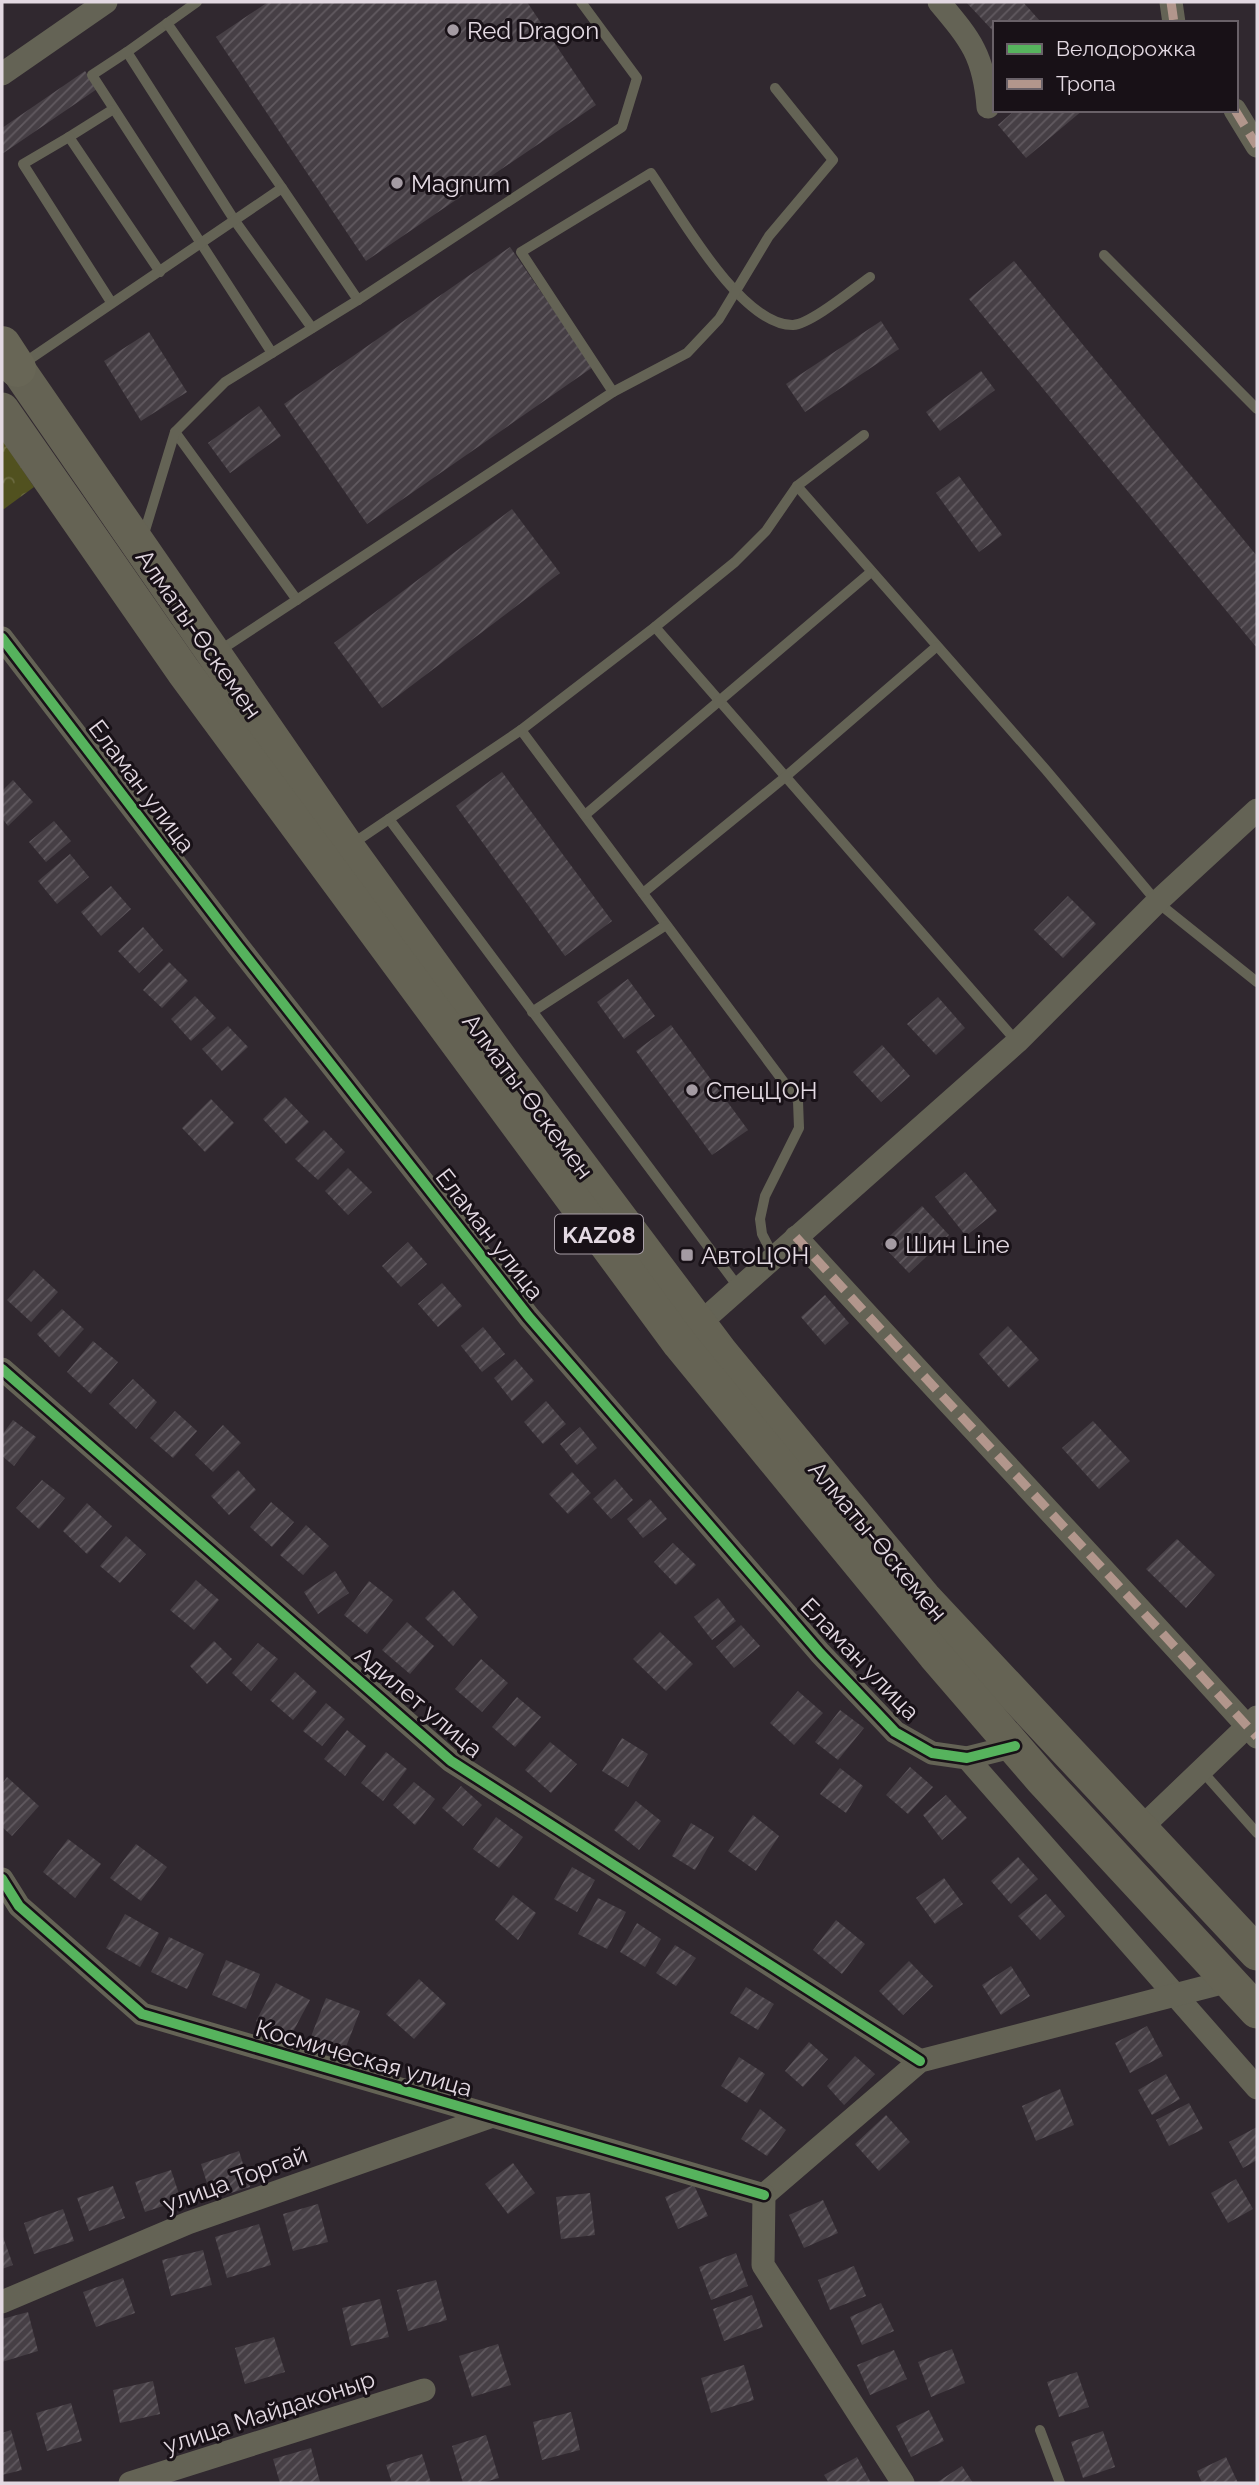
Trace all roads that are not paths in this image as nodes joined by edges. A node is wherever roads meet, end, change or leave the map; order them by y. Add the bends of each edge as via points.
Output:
1 (106, 2) edge
2 (197, 2) edge
3 (581, 2) edge
4 (939, 2) edge
5 (1171, 2) edge
6 (1174, 21) edge
7 (167, 23) junction
8 (127, 52) junction
9 (2, 74) edge
10 (775, 88) dead end
11 (988, 107) dead end
12 (113, 110) junction
13 (1236, 112) edge
14 (69, 137) junction
15 (1257, 146) edge
16 (282, 187) junction
17 (235, 221) junction
18 (200, 244) junction
19 (1104, 256) dead end
20 (160, 272) junction
21 (870, 278) dead end
22 (733, 292) junction
23 (358, 300) junction
24 (111, 302) junction
25 (312, 328) junction
26 (272, 353) junction
27 (9, 362) edge
28 (613, 392) junction
29 (1257, 409) edge
30 (2, 410) edge
31 (176, 432) junction
32 (864, 435) dead end
33 (797, 486) junction
34 (139, 548) junction
35 (872, 572) junction
36 (297, 600) junction
37 (655, 627) junction
38 (2, 638) edge
39 (936, 647) junction
40 (213, 655) junction
41 (719, 703) junction
42 (521, 730) junction
43 (784, 778) junction
44 (1257, 810) edge
45 (585, 815) junction
46 (389, 819) junction
47 (347, 847) junction
48 (643, 893) junction
49 (1157, 902) junction
50 (666, 925) junction
51 (1257, 982) edge
52 (532, 1012) junction
53 (1017, 1042) junction
54 (796, 1237) junction
55 (774, 1257) junction
56 (738, 1288) junction
57 (699, 1324) junction
58 (2, 1369) edge
59 (946, 1644) junction
60 (1254, 1727) edge
61 (1015, 1746) junction
62 (967, 1758) junction
63 (1202, 1771) junction
64 (1140, 1829) junction
65 (1257, 1833) edge
66 (2, 1879) edge
67 (1257, 1954) edge
68 (1228, 1981) junction
69 (1174, 1995) junction
70 (1257, 2011) edge
71 (920, 2061) junction
72 (1257, 2088) edge
73 (490, 2117) junction
74 (764, 2196) junction
75 (2, 2302) edge
76 (424, 2390) dead end
77 (1040, 2430) dead end
78 (130, 2483) edge
79 (903, 2483) edge
80 (1060, 2483) edge

1 - 9 street
2 - 7 lane
3 - 23 lane via 638,78 622,127
4 - 11 street via 969,38 985,74
5 - 6 street
7 - 8 lane
7 - 16 lane
8 - 12 lane via 92,75
8 - 17 lane
10 - 22 lane via 833,160 769,236
12 - 14 lane
12 - 18 lane
13 - 15 street
14 - 20 lane
14 - 24 lane via 23,164
16 - 17 lane
16 - 23 lane
17 - 18 lane
17 - 25 lane
18 - 20 lane
18 - 26 lane
19 - 29 lane
20 - 24 lane
21 - 22 lane via 793,325 756,312
22 - 28 lane via 719,319 687,353
22 - 28 lane via 651,173 521,252
23 - 25 lane
24 - 27 lane
25 - 26 lane
26 - 31 lane via 225,382
27 - 34 main road, Алматы-Өскемен / KAZ08
28 - 36 lane
30 - 59 main road, Алматы-Өскемен / KAZ08 via 184,672 672,1333
31 - 34 lane
31 - 36 lane
32 - 33 lane
33 - 35 lane
33 - 37 lane via 766,531 736,562
34 - 40 main road, Алматы-Өскемен / KAZ08
35 - 39 lane
35 - 41 lane
36 - 40 lane
37 - 41 lane
37 - 42 lane
38 - 62 street, Еламан улица via 529,1317 820,1653 895,1732 932,1752
39 - 43 lane
39 - 49 lane
40 - 47 main road, Алматы-Өскемен / KAZ08
41 - 43 lane
41 - 45 lane
42 - 45 lane
42 - 46 lane
43 - 48 lane
43 - 53 lane
44 - 49 street
45 - 48 lane
46 - 47 lane
46 - 52 lane
47 - 57 main road, Алматы-Өскемен / KAZ08
48 - 50 lane
49 - 51 lane
49 - 53 street
50 - 52 lane
50 - 55 lane via 798,1101 799,1128 765,1196 760,1219
52 - 56 lane
53 - 54 street
54 - 55 street
54 - 60 street
55 - 56 street
56 - 57 street
57 - 59 main road, Алматы-Өскемен / KAZ08 via 915,1588
58 - 71 street, Адилет улица via 451,1761
59 - 61 main road, Алматы-Өскемен / KAZ08
59 - 64 main road, Алматы-Өскемен / KAZ08
60 - 63 street
61 - 62 street, Еламан улица
61 - 68 main road, Алматы-Өскемен / KAZ08
62 - 69 street
63 - 64 street
63 - 65 lane
64 - 67 main road, Алматы-Өскемен / KAZ08
66 - 73 street, Космическая улица via 19,1906 142,2014
68 - 69 street
68 - 70 main road, Алматы-Өскемен / KAZ08
69 - 71 street
69 - 72 street
71 - 74 street
73 - 74 street, Космическая улица
73 - 75 street, улица Торгай via 188,2223
74 - 79 street via 763,2265
76 - 78 street, улица Майдаконыр
77 - 80 lane

